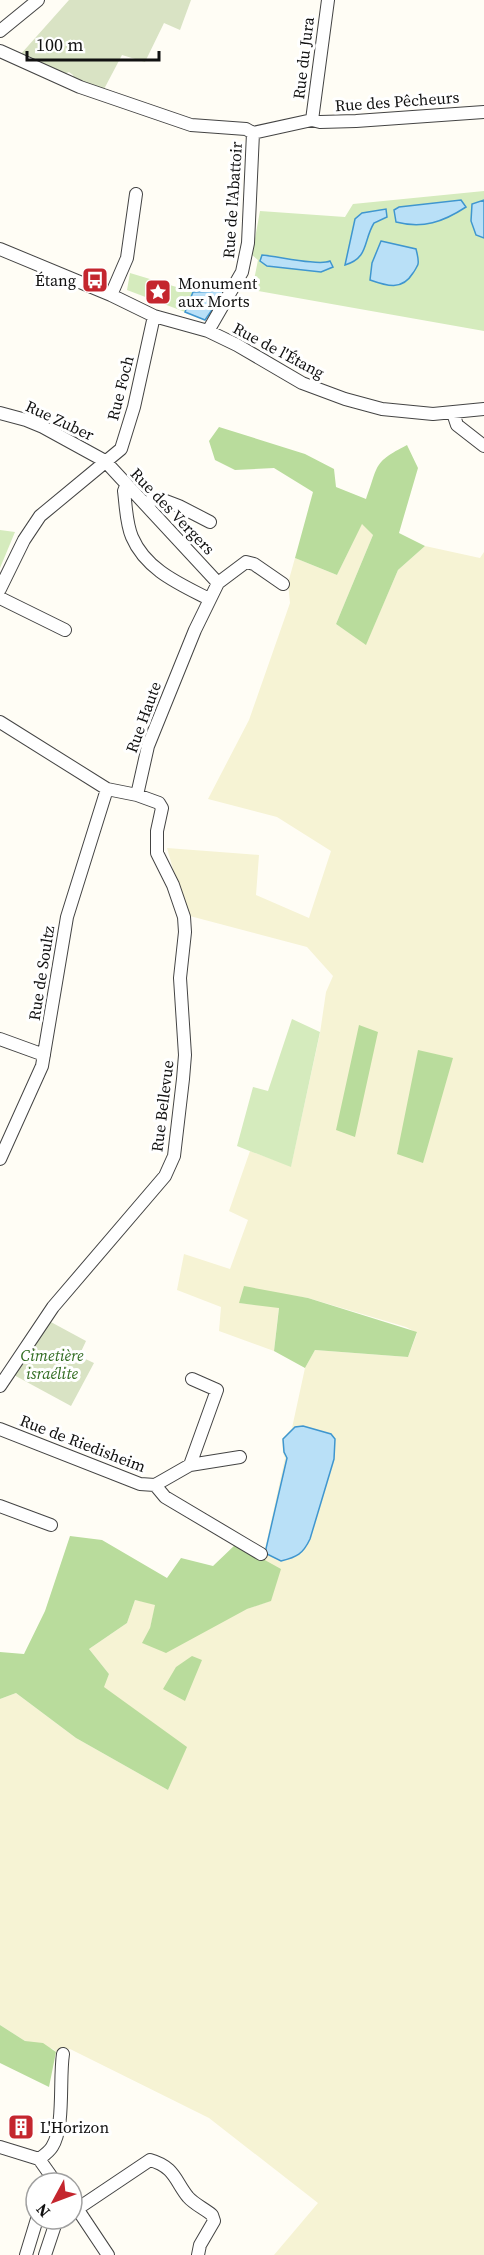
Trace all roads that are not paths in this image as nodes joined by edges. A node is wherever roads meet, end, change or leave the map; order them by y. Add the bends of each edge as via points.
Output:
1 (38, 0) edge
2 (328, 0) edge
3 (0, 31) edge
4 (0, 51) edge
5 (484, 112) edge
6 (312, 120) junction
7 (253, 133) junction
8 (136, 194) dead end
9 (0, 249) edge
10 (111, 295) junction
11 (154, 316) junction
12 (208, 331) junction
13 (484, 409) edge
14 (0, 413) edge
15 (453, 413) junction
16 (484, 446) edge
17 (105, 461) junction
18 (126, 486) junction
19 (146, 503) junction
20 (210, 522) dead end
21 (218, 583) junction
22 (283, 584) dead end
23 (0, 589) edge
24 (0, 598) edge
25 (210, 599) junction
26 (65, 630) dead end
27 (0, 722) edge
28 (107, 789) junction
29 (136, 795) junction
30 (0, 1039) edge
31 (44, 1055) junction
32 (0, 1159) edge
33 (192, 1379) dead end
34 (0, 1386) edge
35 (0, 1428) edge
36 (240, 1457) dead end
37 (190, 1466) junction
38 (155, 1485) junction
39 (0, 1506) edge
40 (51, 1524) dead end
41 (261, 1554) dead end
42 (63, 2054) dead end
43 (0, 2147) edge
44 (39, 2159) junction
45 (47, 2171) edge
46 (84, 2199) edge
47 (84, 2220) edge
48 (33, 2231) edge
49 (53, 2231) edge
50 (26, 2255) edge
51 (45, 2255) edge
52 (108, 2255) edge
53 (198, 2255) edge

1 - 3 street
2 - 6 street, Rue du Jura
4 - 7 street via 100,95 191,125 246,129
5 - 6 street, Rue des Pêcheurs via 356,121
6 - 7 street, Rue des Pêcheurs
7 - 12 street, Rue de l'Abattoir via 251,208 242,272
8 - 10 street via 127,258
9 - 10 street, Rue de l'Étang
10 - 11 street, Rue de l'Étang
11 - 12 street, Rue de l'Étang
11 - 17 street, Rue Foch via 124,442
12 - 15 street, Rue de l'Étang via 302,383 345,399 382,409
13 - 15 street, Rue de l'Étang
14 - 17 street, Rue Zuber via 43,427
15 - 16 street via 457,426
17 - 18 street, Rue des Vergers
17 - 23 street, Rue Foch via 40,516
18 - 19 street, Rue des Vergers
18 - 25 street via 129,527 139,550 160,572
19 - 20 street via 158,498
19 - 21 street, Rue des Vergers
21 - 22 street, Rue Haute via 246,562
21 - 25 street, Rue Haute
24 - 26 street
25 - 29 street, Rue Haute via 148,746
27 - 28 street
28 - 29 street
28 - 31 street, Rue de Soultz via 67,917
29 - 34 street, Rue Bellevue via 159,803 162,808 157,853 184,917 180,978 185,1055 174,1156 165,1176 54,1307
30 - 31 street
31 - 32 street, Rue de Soultz
33 - 37 street via 218,1390
35 - 38 street, Rue de Riedisheim via 140,1484
36 - 37 street, Rue de Riedisheim
37 - 38 street, Rue de Riedisheim
38 - 41 street, Rue de Riedisheim via 165,1497
39 - 40 street
42 - 44 street via 57,2136 52,2148
43 - 44 street
44 - 45 street
46 - 53 street via 150,2160 158,2163 177,2177 189,2198 212,2214 214,2221
47 - 52 street
48 - 50 street
49 - 51 street

